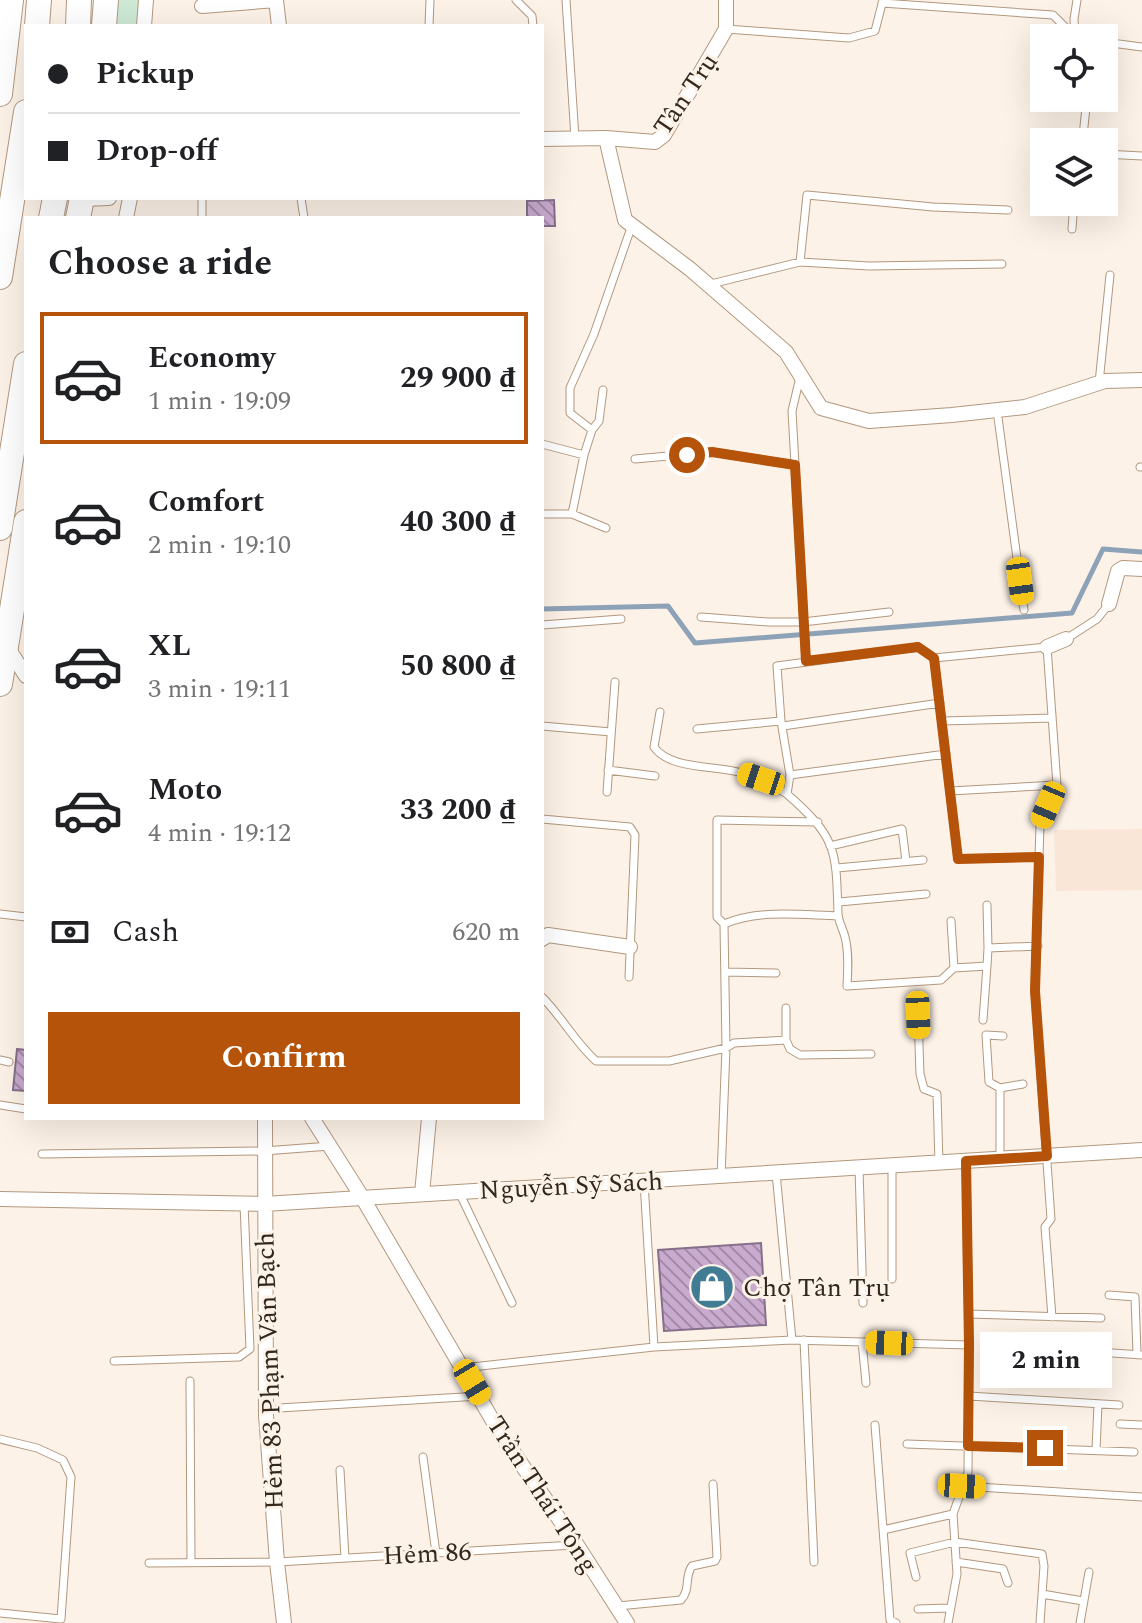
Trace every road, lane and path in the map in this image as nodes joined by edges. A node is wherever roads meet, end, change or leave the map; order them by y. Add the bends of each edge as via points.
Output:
1 (11, 0) edge
2 (39, 0) edge
3 (79, 0) edge
4 (106, 0) edge
5 (146, 0) edge
6 (276, 0) edge
7 (430, 0) edge
8 (516, 0) edge
9 (566, 0) edge
10 (726, 0) edge
11 (1077, 0) edge
12 (882, 1) edge
13 (202, 6) dead end
14 (37, 24) edge
15 (78, 24) edge
16 (104, 24) edge
17 (144, 24) edge
18 (279, 24) edge
19 (429, 24) edge
20 (533, 24) edge
21 (1062, 24) edge
22 (1074, 24) edge
23 (726, 29) junction
24 (1118, 44) edge
25 (1142, 47) edge
26 (0, 94) edge
27 (24, 125) edge
28 (575, 138) junction
29 (606, 138) junction
30 (544, 139) edge
31 (1118, 155) edge
32 (1142, 156) edge
33 (1008, 210) dead end
34 (1073, 216) edge
35 (632, 225) junction
36 (1072, 229) dead end
37 (800, 262) junction
38 (1002, 264) dead end
39 (1110, 275) dead end
40 (0, 277) edge
41 (709, 285) junction
42 (801, 375) junction
43 (24, 378) edge
44 (1142, 380) edge
45 (1099, 383) junction
46 (603, 390) dead end
47 (997, 410) junction
48 (592, 430) junction
49 (544, 445) edge
50 (13, 452) edge
51 (584, 455) junction
52 (635, 459) dead end
53 (795, 465) junction
54 (10, 498) edge
55 (544, 514) edge
56 (572, 514) junction
57 (0, 528) edge
58 (606, 528) dead end
59 (24, 534) edge
60 (1142, 569) edge
61 (1109, 604) joint
62 (1024, 610) dead end
63 (889, 612) dead end
64 (701, 617) dead end
65 (621, 619) dead end
66 (803, 624) junction
67 (544, 625) edge
68 (1066, 639) joint
69 (6, 644) junction
70 (1047, 647) junction
71 (934, 658) junction
72 (806, 661) junction
73 (24, 673) edge
74 (615, 682) dead end
75 (0, 684) edge
76 (940, 703) junction
77 (660, 712) dead end
78 (1052, 718) junction
79 (942, 721) junction
80 (782, 724) junction
81 (544, 726) edge
82 (697, 729) dead end
83 (611, 732) junction
84 (946, 754) junction
85 (608, 770) junction
86 (790, 775) junction
87 (655, 776) dead end
88 (1057, 785) junction
89 (950, 791) junction
90 (607, 792) dead end
91 (787, 794) junction
92 (544, 819) edge
93 (818, 822) junction
94 (830, 846) junction
95 (1039, 857) junction
96 (923, 860) dead end
97 (906, 861) junction
98 (837, 868) junction
99 (926, 894) dead end
100 (839, 902) junction
101 (987, 905) dead end
102 (0, 914) edge
103 (838, 916) junction
104 (24, 917) edge
105 (951, 921) dead end
106 (724, 924) junction
107 (544, 938) edge
108 (1038, 946) junction
109 (630, 947) junction
110 (988, 948) junction
111 (987, 966) junction
112 (954, 968) junction
113 (725, 972) junction
114 (776, 973) dead end
115 (629, 977) dead end
116 (544, 999) edge
117 (786, 1008) dead end
118 (918, 1015) dead end
119 (983, 1020) dead end
120 (1003, 1036) dead end
121 (786, 1040) junction
122 (726, 1048) junction
123 (871, 1054) dead end
124 (0, 1060) edge
125 (9, 1062) dead end
126 (1023, 1084) dead end
127 (1000, 1088) junction
128 (0, 1105) edge
129 (24, 1109) edge
130 (265, 1120) edge
131 (313, 1120) edge
132 (429, 1120) edge
133 (330, 1146) junction
134 (1142, 1150) edge
135 (264, 1151) junction
136 (42, 1154) dead end
137 (1047, 1156) junction
138 (1000, 1159) junction
139 (966, 1161) junction
140 (939, 1163) junction
141 (892, 1166) junction
142 (859, 1168) junction
143 (776, 1173) junction
144 (721, 1177) junction
145 (644, 1182) junction
146 (459, 1192) junction
147 (422, 1194) junction
148 (362, 1197) junction
149 (0, 1199) edge
150 (244, 1204) junction
151 (264, 1204) junction
152 (892, 1279) dead end
153 (1109, 1295) dead end
154 (512, 1303) dead end
155 (863, 1303) dead end
156 (969, 1314) junction
157 (1052, 1317) junction
158 (1101, 1318) dead end
159 (792, 1340) junction
160 (804, 1340) junction
161 (862, 1342) junction
162 (969, 1345) junction
163 (654, 1347) junction
164 (1083, 1351) dead end
165 (1139, 1355) edge
166 (114, 1361) dead end
167 (463, 1368) junction
168 (190, 1381) dead end
169 (866, 1383) dead end
170 (480, 1396) junction
171 (969, 1396) junction
172 (1098, 1404) junction
173 (1119, 1405) dead end
174 (279, 1408) dead end
175 (1120, 1424) dead end
176 (875, 1425) dead end
177 (1142, 1425) edge
178 (0, 1439) edge
179 (907, 1444) dead end
180 (968, 1446) junction
181 (1096, 1450) junction
182 (1134, 1452) dead end
183 (423, 1457) dead end
184 (340, 1470) dead end
185 (713, 1484) dead end
186 (962, 1486) junction
187 (1142, 1497) edge
188 (953, 1514) junction
189 (883, 1530) junction
190 (955, 1542) junction
191 (577, 1545) junction
192 (436, 1553) junction
193 (345, 1558) junction
194 (191, 1562) junction
195 (277, 1562) junction
196 (814, 1562) dead end
197 (956, 1562) junction
198 (149, 1563) dead end
199 (1089, 1572) dead end
200 (916, 1577) dead end
201 (1008, 1583) dead end
202 (1042, 1594) junction
203 (1083, 1601) junction
204 (616, 1606) junction
205 (949, 1608) junction
206 (918, 1609) dead end
207 (0, 1613) edge
208 (284, 1623) edge
209 (627, 1623) edge
210 (896, 1623) edge
211 (948, 1623) edge
212 (1040, 1623) edge
213 (1080, 1623) edge

1 - 26 main road
2 - 14 main road
3 - 15 main road
4 - 16 main road
5 - 17 street
6 - 13 street
6 - 18 street
7 - 19 lane
8 - 20 lane
9 - 28 lane
10 - 23 street, Tân Trụ
11 - 22 lane
12 - 21 lane via 1053,15
12 - 23 lane via 875,31 849,38
23 - 29 street, Tân Trụ via 664,135 655,142
24 - 25 lane
27 - 40 main road
28 - 29 street, Tân Trụ
28 - 30 street, Tân Trụ
29 - 35 street via 625,220
31 - 32 lane
33 - 37 lane via 807,195
34 - 36 lane
35 - 41 street
35 - 48 lane via 570,388 570,413
37 - 38 lane
37 - 41 lane
39 - 45 lane
41 - 42 street via 786,352
42 - 47 street via 821,408 869,421
42 - 53 lane via 792,411
43 - 50 main road
44 - 45 street
45 - 47 street via 1025,407
46 - 48 lane via 599,421
47 - 62 lane
48 - 51 lane
49 - 51 lane
50 - 54 main road
51 - 56 lane
52 - 53 lane via 712,452
53 - 66 lane
54 - 57 main road
55 - 56 lane
56 - 58 lane
59 - 69 main road
60 - 61 street via 1118,571
61 - 68 lane via 1097,619
63 - 66 lane
64 - 66 lane
65 - 67 lane
66 - 72 lane
68 - 70 street
69 - 73 street
69 - 75 main road
70 - 71 lane
70 - 78 lane
71 - 72 lane via 918,647
71 - 76 lane
72 - 80 lane via 777,666
74 - 83 lane
76 - 79 lane
76 - 80 lane
77 - 91 lane via 654,747 661,756 737,771
78 - 79 lane
78 - 88 lane
79 - 84 lane
80 - 82 lane
80 - 86 lane
81 - 83 lane
83 - 85 lane
84 - 86 lane
84 - 89 lane
85 - 87 lane
85 - 90 lane
86 - 91 lane
88 - 89 lane
88 - 95 lane via 1040,825
89 - 95 lane via 958,859
91 - 93 lane
92 - 109 lane via 630,827 635,835
93 - 94 lane
93 - 106 lane via 717,820 717,917
94 - 97 lane via 902,829
94 - 98 lane
95 - 108 lane
96 - 97 lane
97 - 98 lane
98 - 100 lane
99 - 100 lane
100 - 103 lane
101 - 110 lane
102 - 104 lane
103 - 106 lane via 767,915
103 - 112 lane via 845,937 847,986 941,980
105 - 112 lane
106 - 113 lane
107 - 109 street
108 - 110 lane
108 - 137 lane via 1035,991
109 - 115 lane
110 - 111 lane
111 - 112 lane
111 - 119 lane
113 - 114 lane
113 - 122 lane
116 - 122 lane via 596,1061 669,1061
117 - 121 lane
118 - 140 lane via 920,1074 924,1089 937,1094
120 - 127 lane via 986,1035 989,1082
121 - 122 lane
121 - 123 lane via 800,1055
122 - 144 lane
124 - 125 lane
126 - 127 lane
127 - 138 lane
128 - 129 lane
130 - 135 street, Hẻm 83 Phạm Văn Bạch
131 - 133 street, Trần Thái Tông
132 - 147 street
133 - 135 lane
133 - 148 street, Trần Thái Tông
134 - 137 street, Nguyễn Sỹ Sách
135 - 136 lane
135 - 151 street, Hẻm 83 Phạm Văn Bạch
137 - 138 street, Nguyễn Sỹ Sách
137 - 157 lane via 1051,1219 1045,1227
138 - 139 street, Nguyễn Sỹ Sách
139 - 140 street, Nguyễn Sỹ Sách
139 - 156 lane
140 - 141 street, Nguyễn Sỹ Sách
141 - 142 street, Nguyễn Sỹ Sách
141 - 152 lane
142 - 143 street, Nguyễn Sỹ Sách
142 - 155 lane
143 - 144 street, Nguyễn Sỹ Sách
143 - 159 lane
144 - 145 street, Nguyễn Sỹ Sách
145 - 146 street, Nguyễn Sỹ Sách
145 - 163 lane
146 - 147 street, Nguyễn Sỹ Sách
146 - 154 lane
147 - 148 street, Nguyễn Sỹ Sách
148 - 151 street, Nguyễn Sỹ Sách
148 - 167 street, Trần Thái Tông
149 - 150 street, Nguyễn Sỹ Sách
150 - 151 street, Nguyễn Sỹ Sách
150 - 166 lane via 250,1349 239,1357
151 - 195 street, Hẻm 83 Phạm Văn Bạch via 266,1415
153 - 165 lane via 1135,1297
156 - 157 lane
156 - 162 lane
157 - 158 lane
159 - 160 lane
159 - 163 lane
160 - 161 lane
160 - 196 lane
161 - 162 lane
161 - 169 lane
162 - 171 lane
163 - 167 lane
164 - 165 lane
167 - 170 street, Trần Thái Tông
168 - 194 lane
170 - 174 lane
170 - 191 street, Trần Thái Tông
171 - 172 lane
171 - 180 lane
172 - 173 lane
172 - 181 lane
175 - 177 lane
176 - 189 lane
178 - 207 lane via 63,1460 71,1477 61,1619
179 - 180 lane
180 - 181 lane
180 - 186 lane
181 - 182 lane
183 - 192 lane
184 - 193 lane
185 - 204 lane via 715,1561 692,1566 681,1600
186 - 187 lane
186 - 188 lane
188 - 189 lane
188 - 190 lane
189 - 210 lane via 890,1620
190 - 197 lane
190 - 200 lane via 910,1553
190 - 202 lane via 1042,1554
191 - 192 lane, Hẻm 86
191 - 204 street, Trần Thái Tông
192 - 193 lane, Hẻm 86
193 - 195 lane, Hẻm 86
194 - 195 lane, Hẻm 86
194 - 198 lane, Hẻm 86
195 - 208 street, Hẻm 83 Phạm Văn Bạch
197 - 201 lane via 1003,1569
197 - 205 lane
199 - 203 lane
202 - 203 lane
202 - 212 lane
203 - 213 lane
204 - 209 street, Trần Thái Tông
205 - 206 lane
205 - 211 lane

